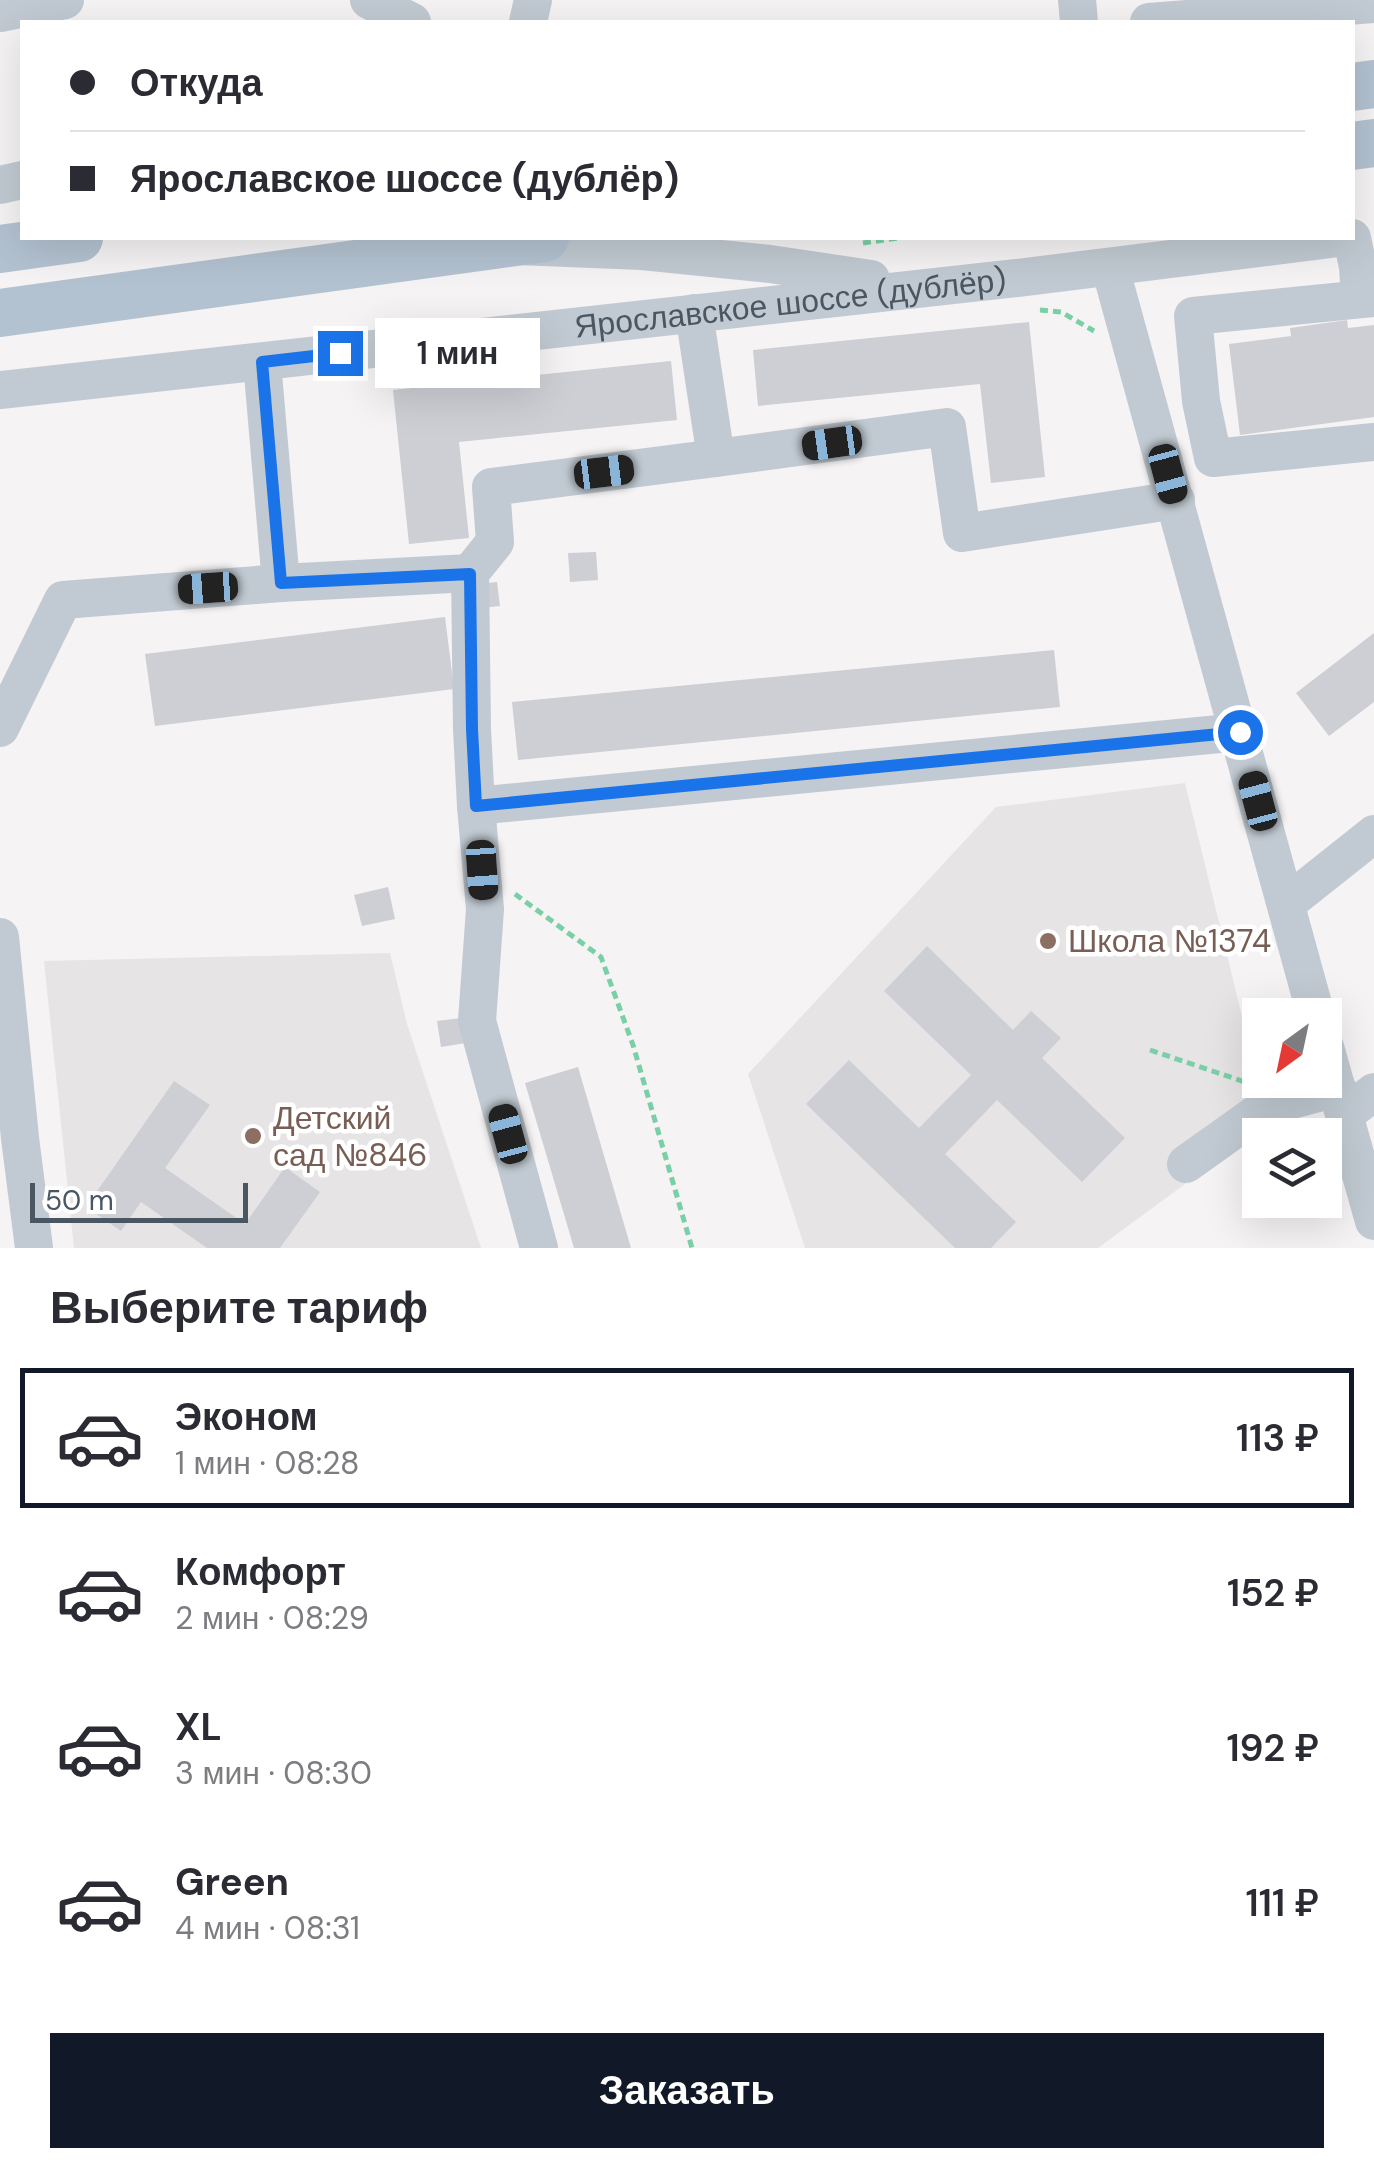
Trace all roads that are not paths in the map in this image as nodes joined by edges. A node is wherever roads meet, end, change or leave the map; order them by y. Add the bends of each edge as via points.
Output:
1 (65, 0) edge
2 (369, 0) edge
3 (1374, 4) edge
4 (0, 13) edge
5 (408, 20) edge
6 (1174, 20) edge
7 (65, 240) edge
8 (526, 240) edge
9 (1324, 240) edge
10 (1353, 240) edge
11 (480, 245) junction
12 (0, 249) edge
13 (1110, 266) junction
14 (922, 287) junction
15 (1367, 298) edge
16 (694, 312) junction
17 (0, 313) edge
18 (262, 362) junction
19 (0, 390) edge
20 (1374, 442) edge
21 (716, 458) junction
22 (1213, 458) junction
23 (1172, 487) junction
24 (470, 574) junction
25 (281, 583) junction
26 (0, 728) edge
27 (1240, 732) junction
28 (476, 806) junction
29 (1374, 834) edge
30 (1286, 904) junction
31 (0, 937) edge
32 (1311, 998) edge
33 (1352, 1098) edge
34 (10, 1150) edge
35 (1186, 1164) dead end
36 (1374, 1221) edge
37 (34, 1248) edge
38 (539, 1248) edge

1 - 4 street
2 - 5 street
3 - 6 street
7 - 12 main road
8 - 11 main road
9 - 13 street, Ярославское шоссе (дублёр)
10 - 15 street
11 - 14 street via 642,251
11 - 17 main road
13 - 14 street, Ярославское шоссе (дублёр)
13 - 23 street
14 - 16 street, Ярославское шоссе (дублёр)
15 - 22 street via 1193,316
16 - 18 street, Ярославское шоссе (дублёр)
16 - 21 street
18 - 19 street, Ярославское шоссе (дублёр)
18 - 25 street
20 - 22 street
21 - 23 street via 946,428 962,533
21 - 24 street via 490,486 495,542
22 - 23 street
23 - 27 street
24 - 25 street
24 - 28 street
25 - 26 street via 63,600
27 - 28 street
27 - 30 street
28 - 38 street via 485,909 477,1021
29 - 30 street
30 - 32 street
31 - 34 street
33 - 35 street via 1266,1107
33 - 36 street
34 - 37 street

